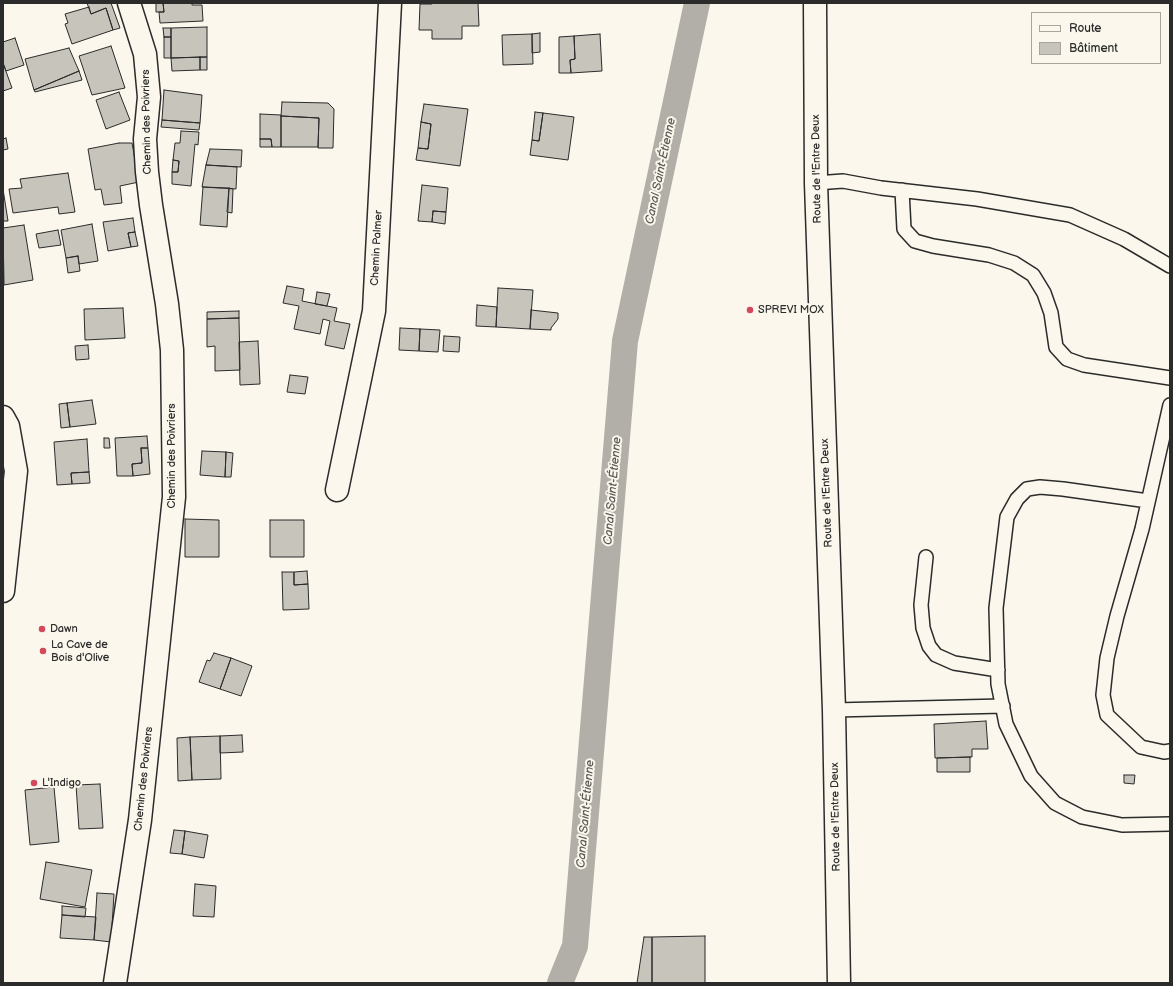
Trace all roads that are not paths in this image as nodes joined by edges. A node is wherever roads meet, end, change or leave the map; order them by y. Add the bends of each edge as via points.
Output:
1 (128, 3) edge
2 (390, 3) edge
3 (815, 3) edge
4 (816, 183) junction
5 (902, 190) junction
6 (1170, 266) edge
7 (1170, 378) edge
8 (1170, 405) edge
9 (3, 417) edge
10 (10, 471) edge
11 (337, 490) dead end
12 (1148, 501) junction
13 (926, 557) dead end
14 (3, 591) edge
15 (998, 670) junction
16 (1003, 706) junction
17 (834, 710) junction
18 (1170, 751) edge
19 (1170, 824) edge
20 (115, 983) edge
21 (839, 983) edge

1 - 20 street, Chemin des Poivriers via 145,54 149,97 147,172 172,350 174,496 140,820
2 - 11 street, Chemin Palmer via 374,311
3 - 4 street, Route de l'Entre Deux
4 - 5 lane via 843,181
4 - 17 street, Route de l'Entre Deux
5 - 6 lane via 977,199 1070,215 1124,239
5 - 7 lane via 904,229 914,240 933,246 989,255 1014,263 1033,275 1044,293 1051,313 1056,347 1067,359 1084,365
8 - 12 lane
9 - 10 street via 8,426
10 - 14 street
12 - 15 lane via 1040,486 1027,489 1017,499 1007,517 996,608
12 - 18 lane via 1117,616 1103,694 1107,715 1141,747
13 - 15 lane via 921,605 929,646 936,654 954,663
15 - 16 lane
16 - 17 lane
16 - 19 lane via 1006,724 1031,776 1054,803 1082,818 1122,825
17 - 21 street, Route de l'Entre Deux

